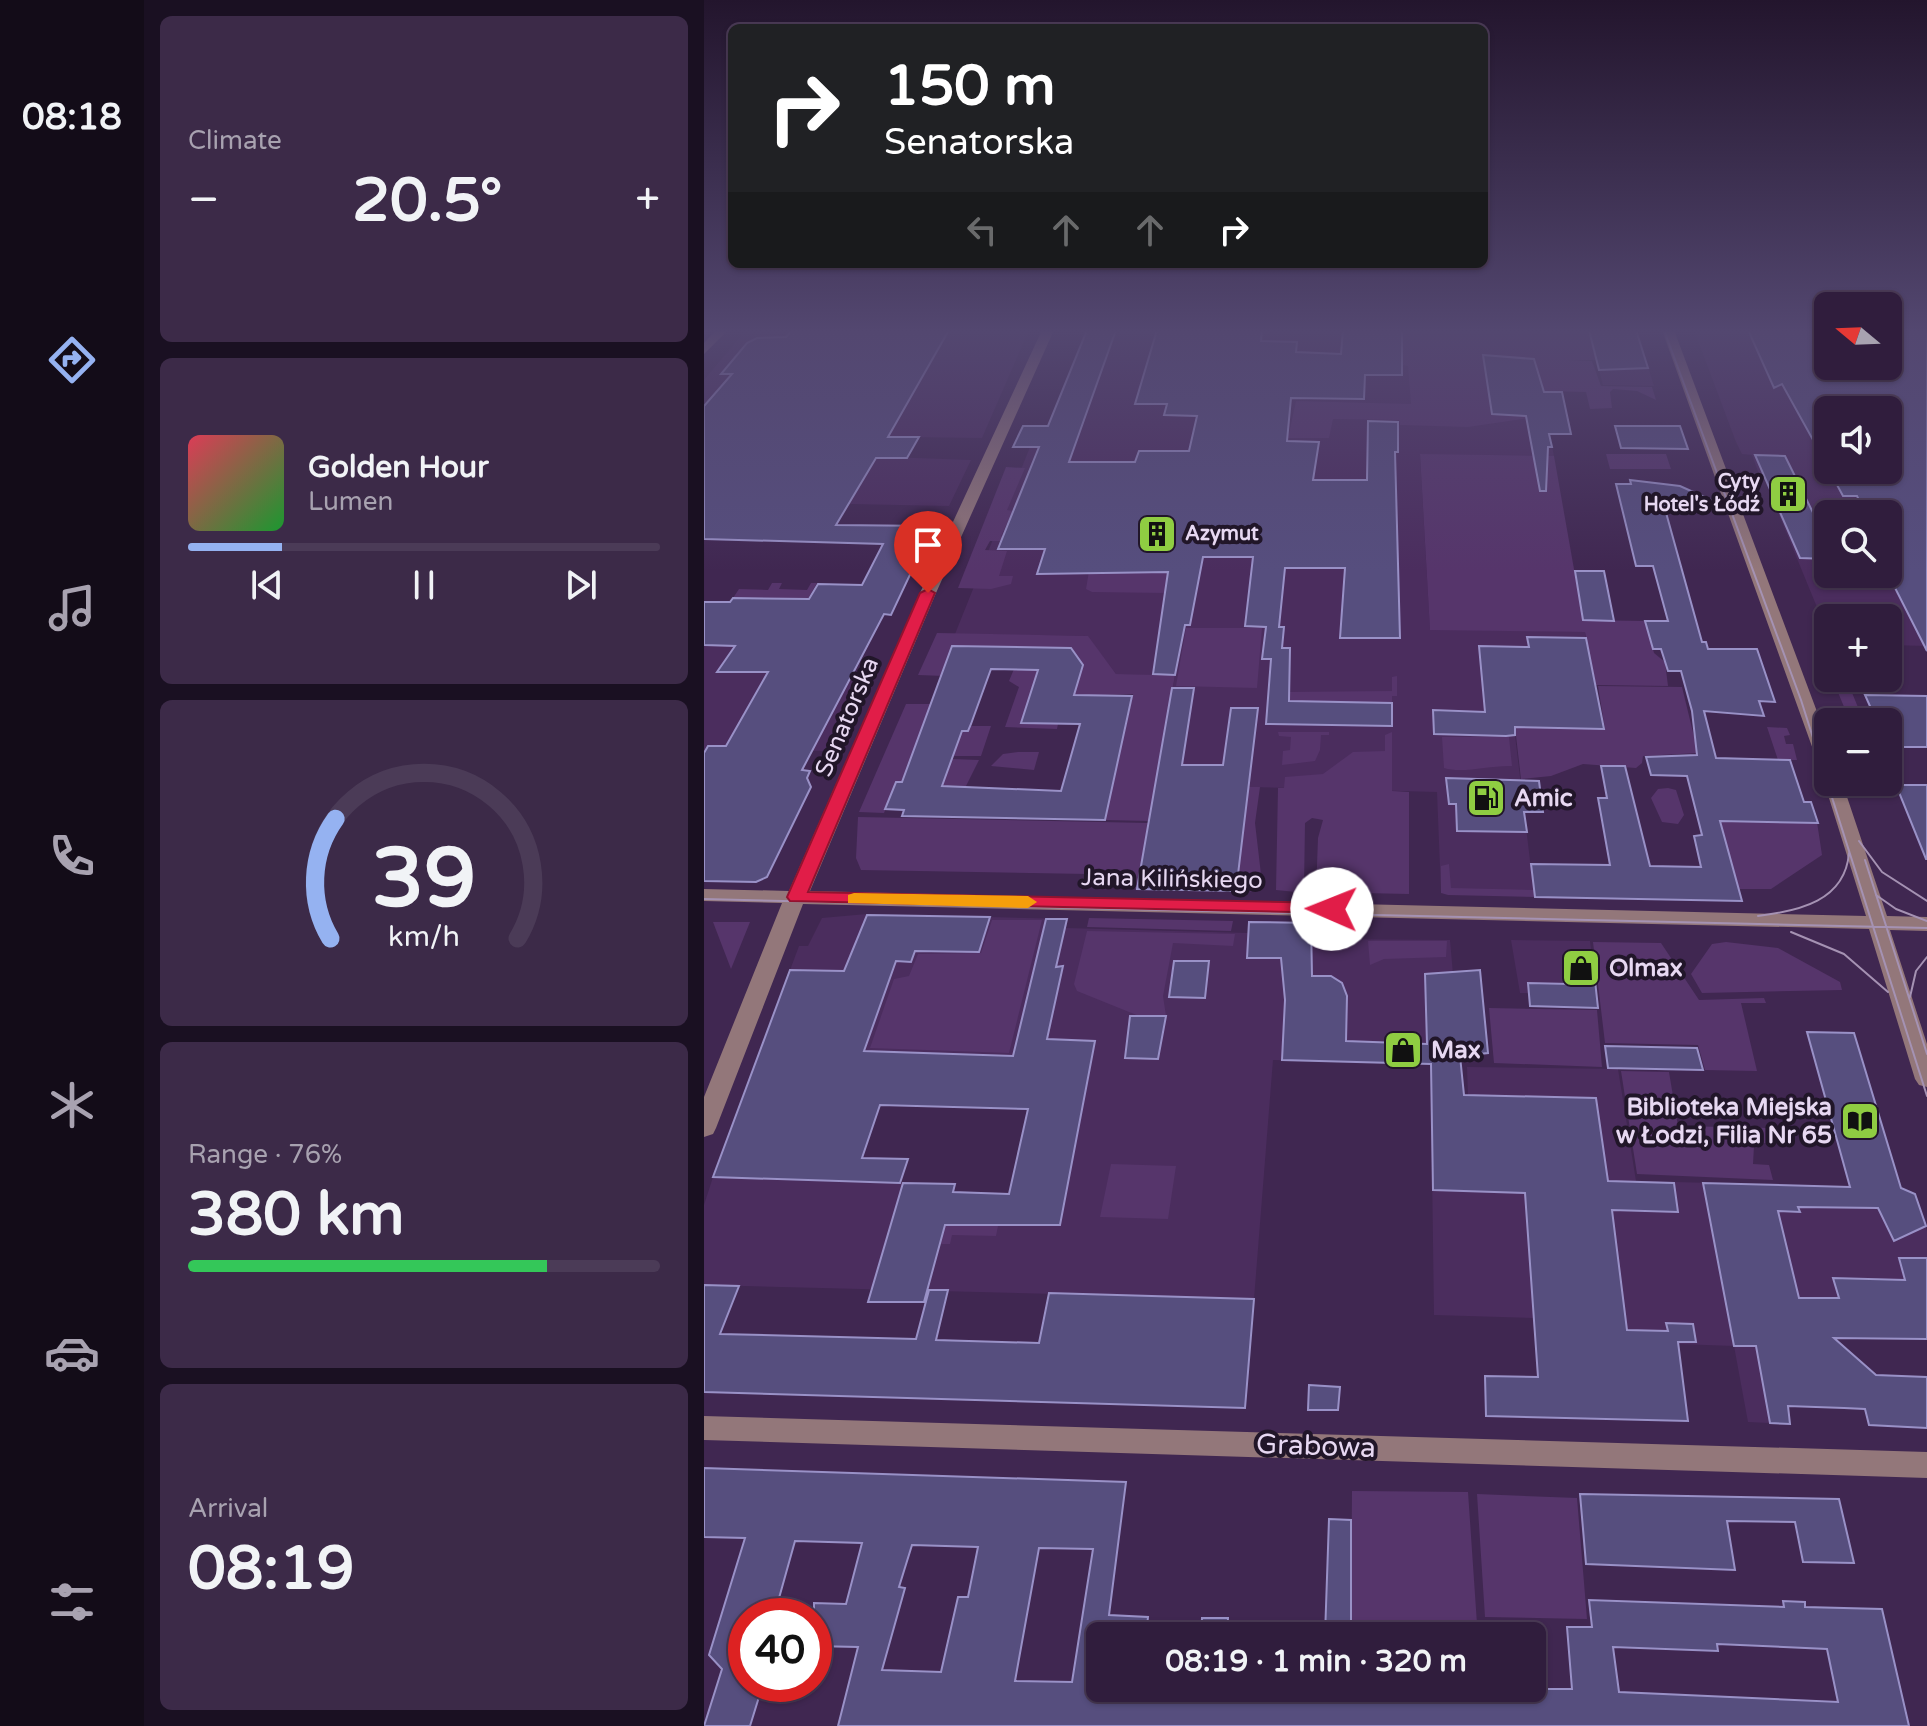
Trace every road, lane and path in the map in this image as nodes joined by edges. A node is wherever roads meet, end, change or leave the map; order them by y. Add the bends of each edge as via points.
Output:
1 (1011, 411) edge
2 (1698, 411) edge
3 (1814, 728) edge
4 (1838, 796) edge
5 (704, 895) edge
6 (796, 897) junction
7 (1878, 922) junction
8 (1927, 924) edge
9 (1927, 1079) edge
10 (704, 1128) edge
11 (704, 1428) edge
12 (1927, 1465) edge

1 - 6 street, Senatorska
2 - 3 street
4 - 7 street
5 - 6 street, Jana Kilińskiego
6 - 7 street, Jana Kilińskiego
6 - 10 street, Senatorska
7 - 8 street, Jana Kilińskiego
7 - 9 street
11 - 12 street, Grabowa

